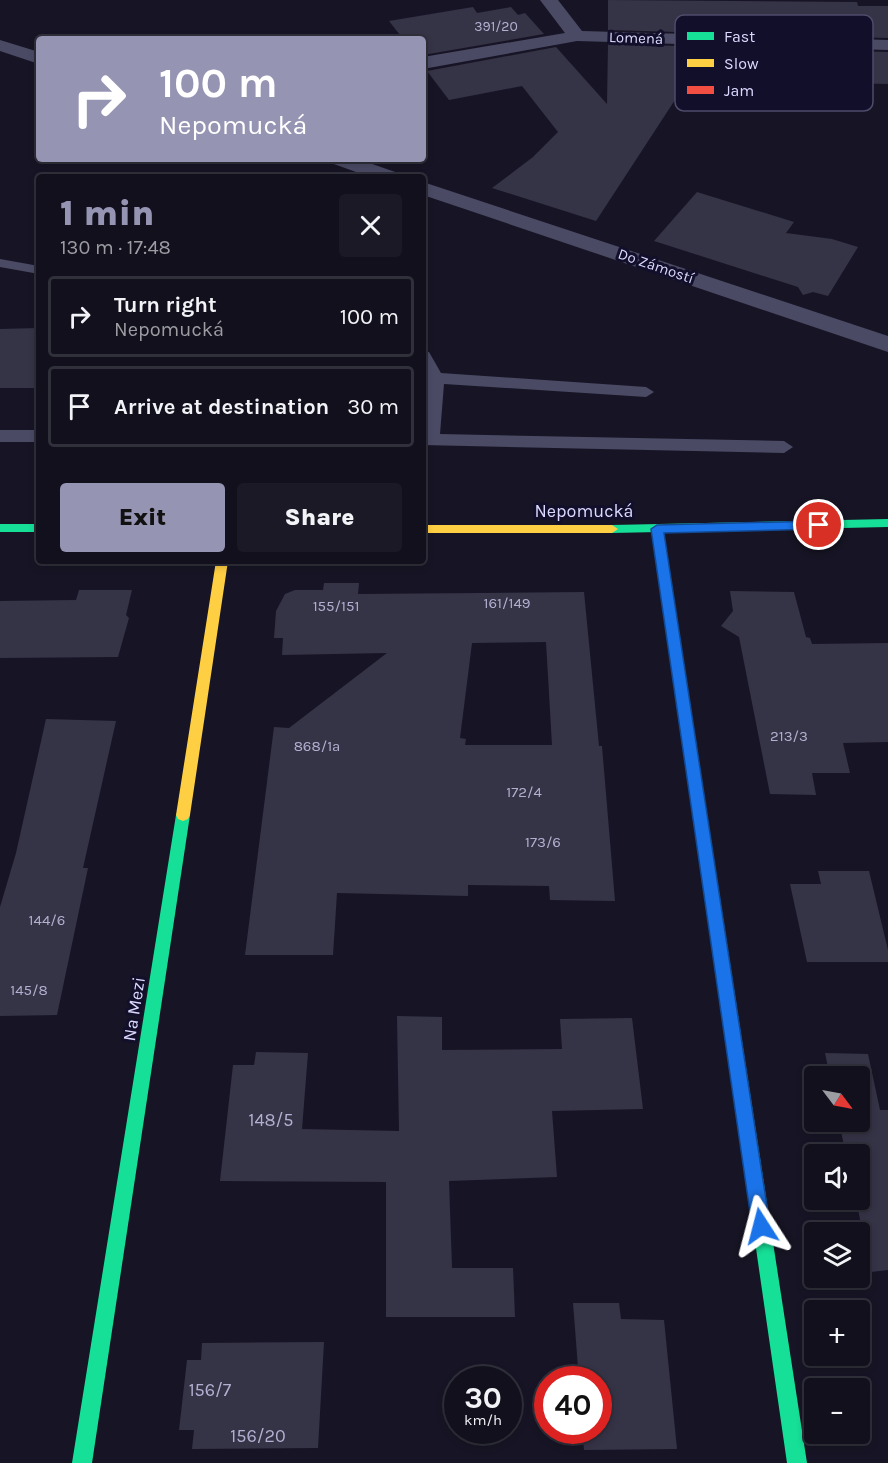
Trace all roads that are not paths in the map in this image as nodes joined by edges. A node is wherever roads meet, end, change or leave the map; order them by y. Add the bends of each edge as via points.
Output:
1 (549, 0) edge
2 (578, 36) junction
3 (675, 39) edge
4 (0, 45) edge
5 (873, 45) edge
6 (888, 45) edge
7 (36, 57) edge
8 (426, 62) edge
9 (347, 162) edge
10 (382, 174) edge
11 (426, 189) edge
12 (0, 263) edge
13 (36, 269) edge
14 (888, 344) edge
15 (426, 361) edge
16 (436, 378) junction
17 (646, 392) dead end
18 (0, 436) edge
19 (36, 436) edge
20 (427, 439) edge
21 (784, 447) dead end
22 (888, 523) edge
23 (0, 528) edge
24 (36, 528) edge
25 (426, 529) edge
26 (657, 529) junction
27 (222, 564) edge
28 (82, 1463) edge
29 (797, 1463) edge

1 - 2 street
2 - 3 street, Lomená
2 - 8 street, Lomená
4 - 7 street
5 - 6 street, Lomená
9 - 10 street
11 - 14 street, Do Zámostí
12 - 13 lane
15 - 16 lane
16 - 17 lane
16 - 20 lane
18 - 19 lane
20 - 21 lane
22 - 26 street, Nepomucká
23 - 24 street
25 - 26 street, Nepomucká
26 - 29 street
27 - 28 street, Na Mezi

